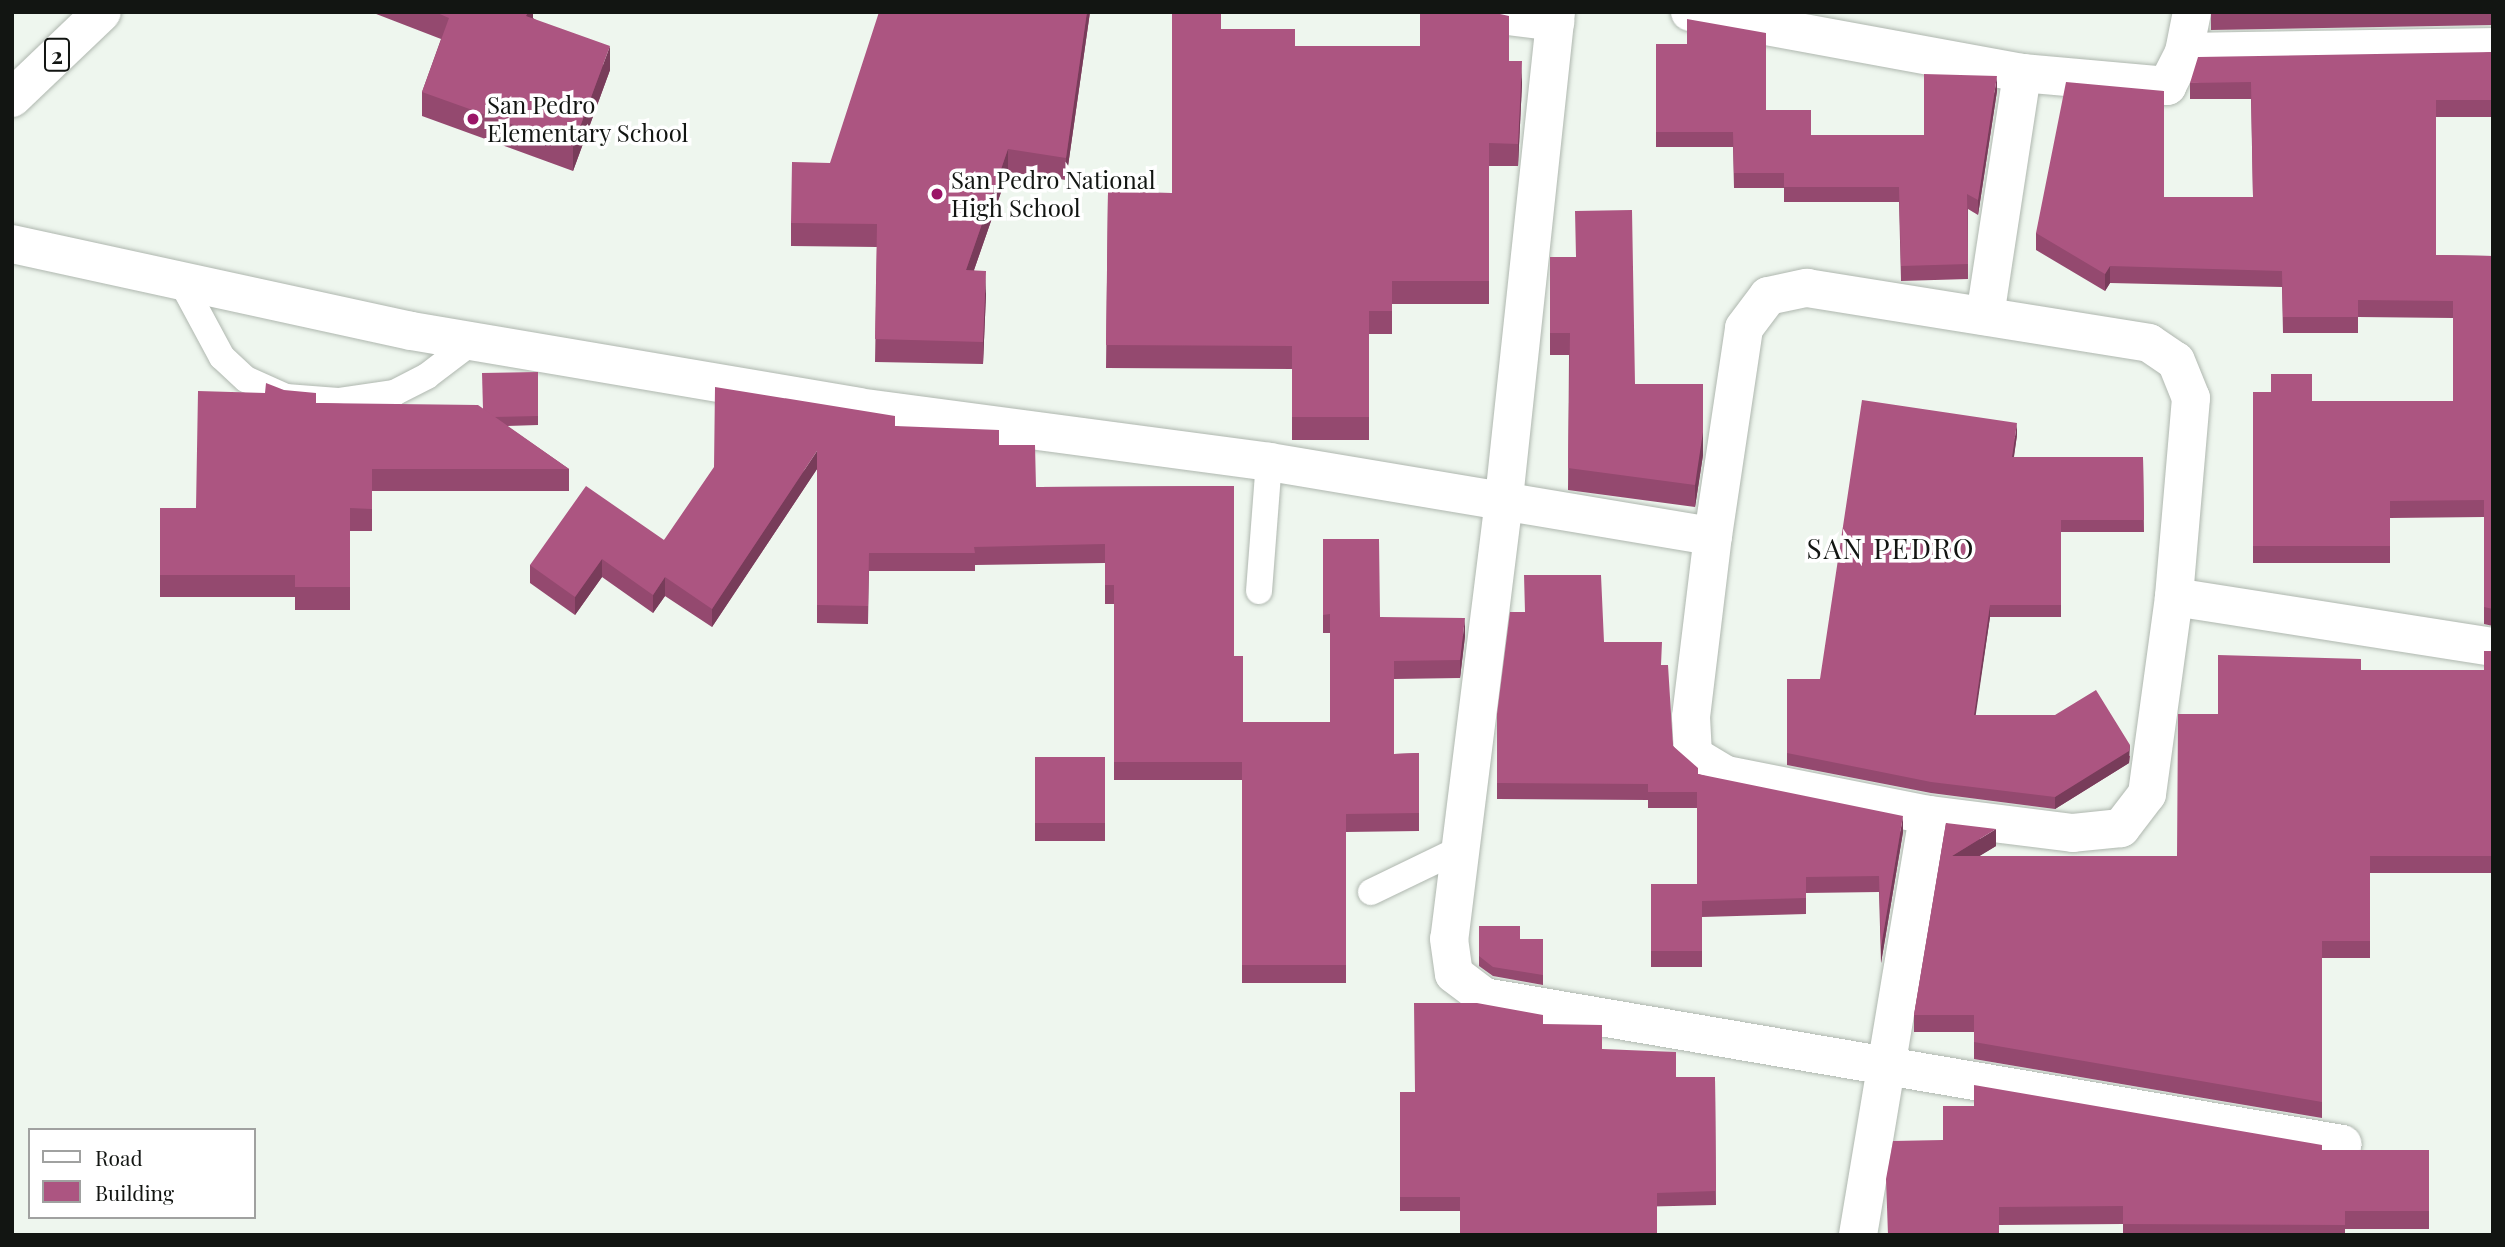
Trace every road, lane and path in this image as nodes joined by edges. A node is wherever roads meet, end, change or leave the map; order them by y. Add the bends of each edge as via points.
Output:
1 (102, 12) edge
2 (1475, 12) edge
3 (1690, 12) edge
4 (2192, 12) edge
5 (1555, 17) edge
6 (1801, 23) edge
7 (2493, 47) edge
8 (2184, 51) junction
9 (2022, 73) junction
10 (12, 98) edge
11 (12, 244) edge
12 (181, 281) junction
13 (1985, 316) junction
14 (473, 341) junction
15 (1269, 462) junction
16 (1504, 500) junction
17 (1713, 536) junction
18 (1259, 591) dead end
19 (2174, 597) junction
20 (2493, 647) edge
21 (1928, 815) junction
22 (1461, 849) junction
23 (1371, 892) dead end
24 (1886, 1064) junction
25 (2342, 1144) dead end
26 (1858, 1235) edge

1 - 10 main road, 2
2 - 5 main road
3 - 6 main road
4 - 8 main road
5 - 16 main road
6 - 9 main road
7 - 8 main road
8 - 9 main road via 2167,86
9 - 13 main road
11 - 12 main road
12 - 14 main road
12 - 14 lane via 222,357 246,379 286,397 338,401 394,393 427,376
13 - 17 main road via 1807,288 1768,296 1744,328
13 - 19 main road via 2149,343 2176,361 2191,398
14 - 15 main road via 858,407
15 - 16 main road
15 - 18 lane
16 - 17 main road
16 - 22 main road
17 - 21 main road via 1691,717 1693,755 1726,775
19 - 20 main road
19 - 21 main road via 2147,794 2121,828 2073,833
21 - 24 main road
22 - 23 lane
22 - 24 main road via 1449,939 1454,974 1484,997
24 - 25 main road
24 - 26 main road

